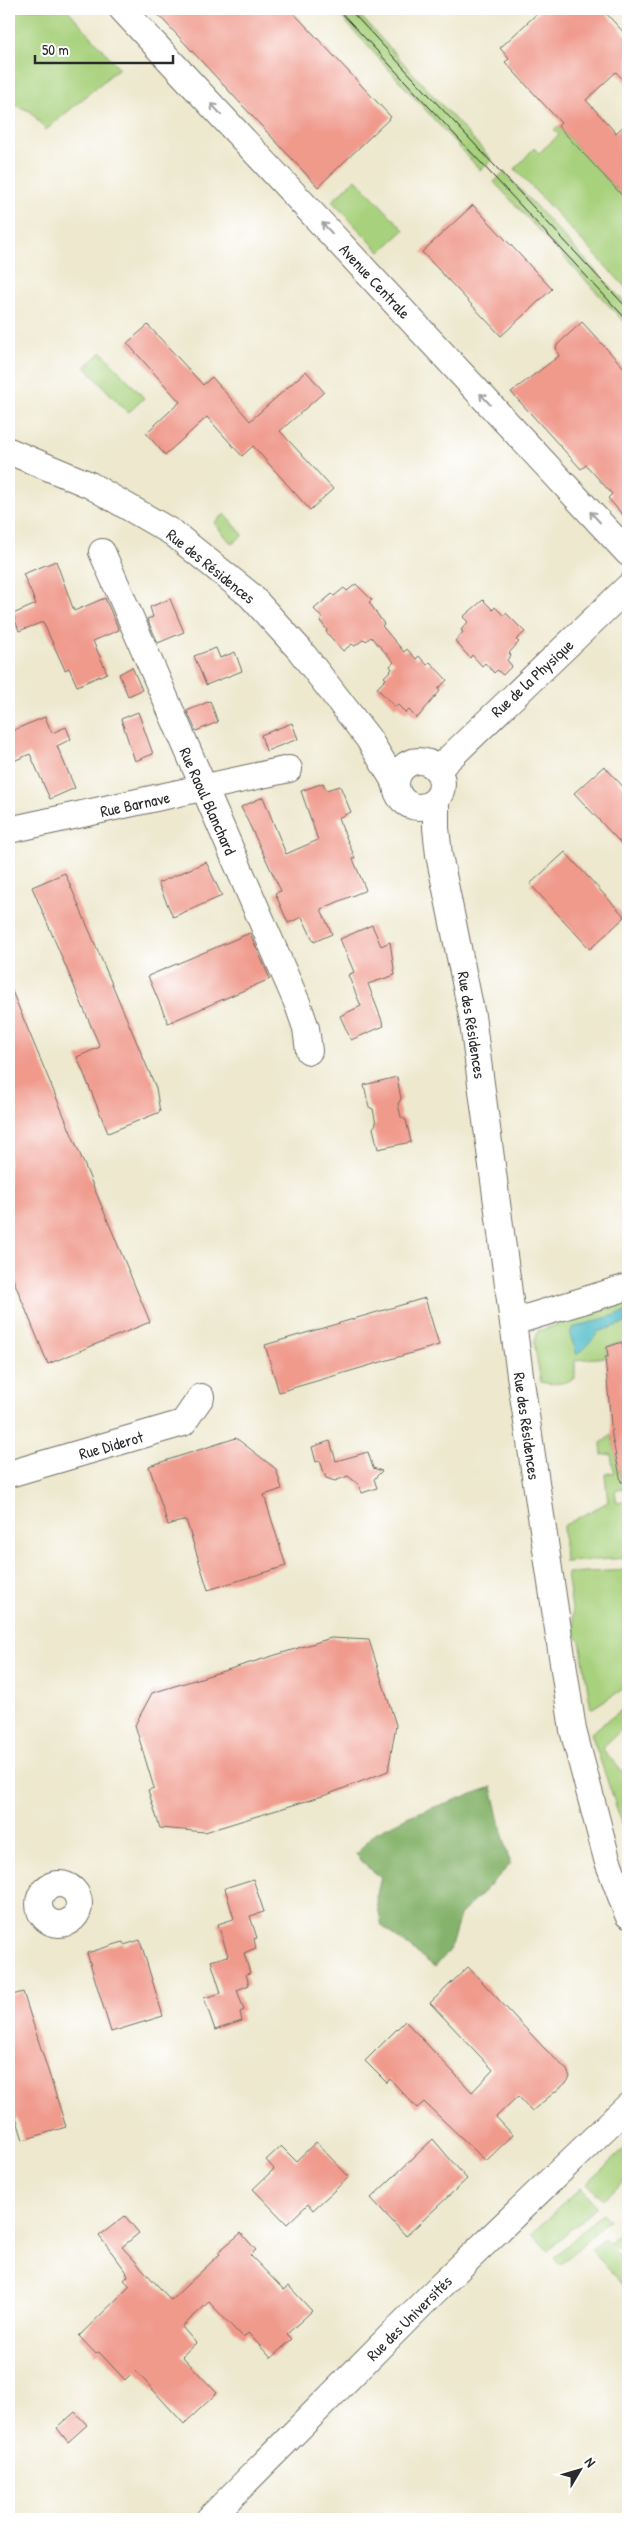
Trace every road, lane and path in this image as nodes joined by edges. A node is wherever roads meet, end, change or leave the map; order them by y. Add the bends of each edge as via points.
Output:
1 (122, 9) edge
2 (9, 451) edge
3 (102, 552) dead end
4 (628, 553) edge
5 (628, 587) edge
6 (289, 769) dead end
7 (438, 770) junction
8 (401, 774) junction
9 (203, 789) junction
10 (426, 804) junction
11 (9, 830) edge
12 (309, 1051) dead end
13 (628, 1287) edge
14 (513, 1322) junction
15 (201, 1397) dead end
16 (9, 1474) edge
17 (628, 1916) edge
18 (623, 2115) edge
19 (209, 2519) edge

4 -> 1 street, Avenue Centrale
2 - 8 street, Rue des Résidences via 90,485 173,533 250,595 299,649 368,738
3 - 9 street, Rue Raoul Blanchard
5 - 7 street, Rue de la Physique
6 - 9 street, Rue Barnave
7 - 8 street via 420,761
7 - 10 street via 443,787
8 - 10 street via 400,797 404,802
9 - 11 street, Rue Barnave
9 - 12 street, Rue Raoul Blanchard via 298,1005
10 - 14 street, Rue des Résidences via 472,1016
13 - 14 street
14 - 17 street, Rue des Résidences via 573,1730 607,1859
15 - 16 street, Rue Diderot via 183,1423
18 - 19 street, Rue des Universités via 433,2293

